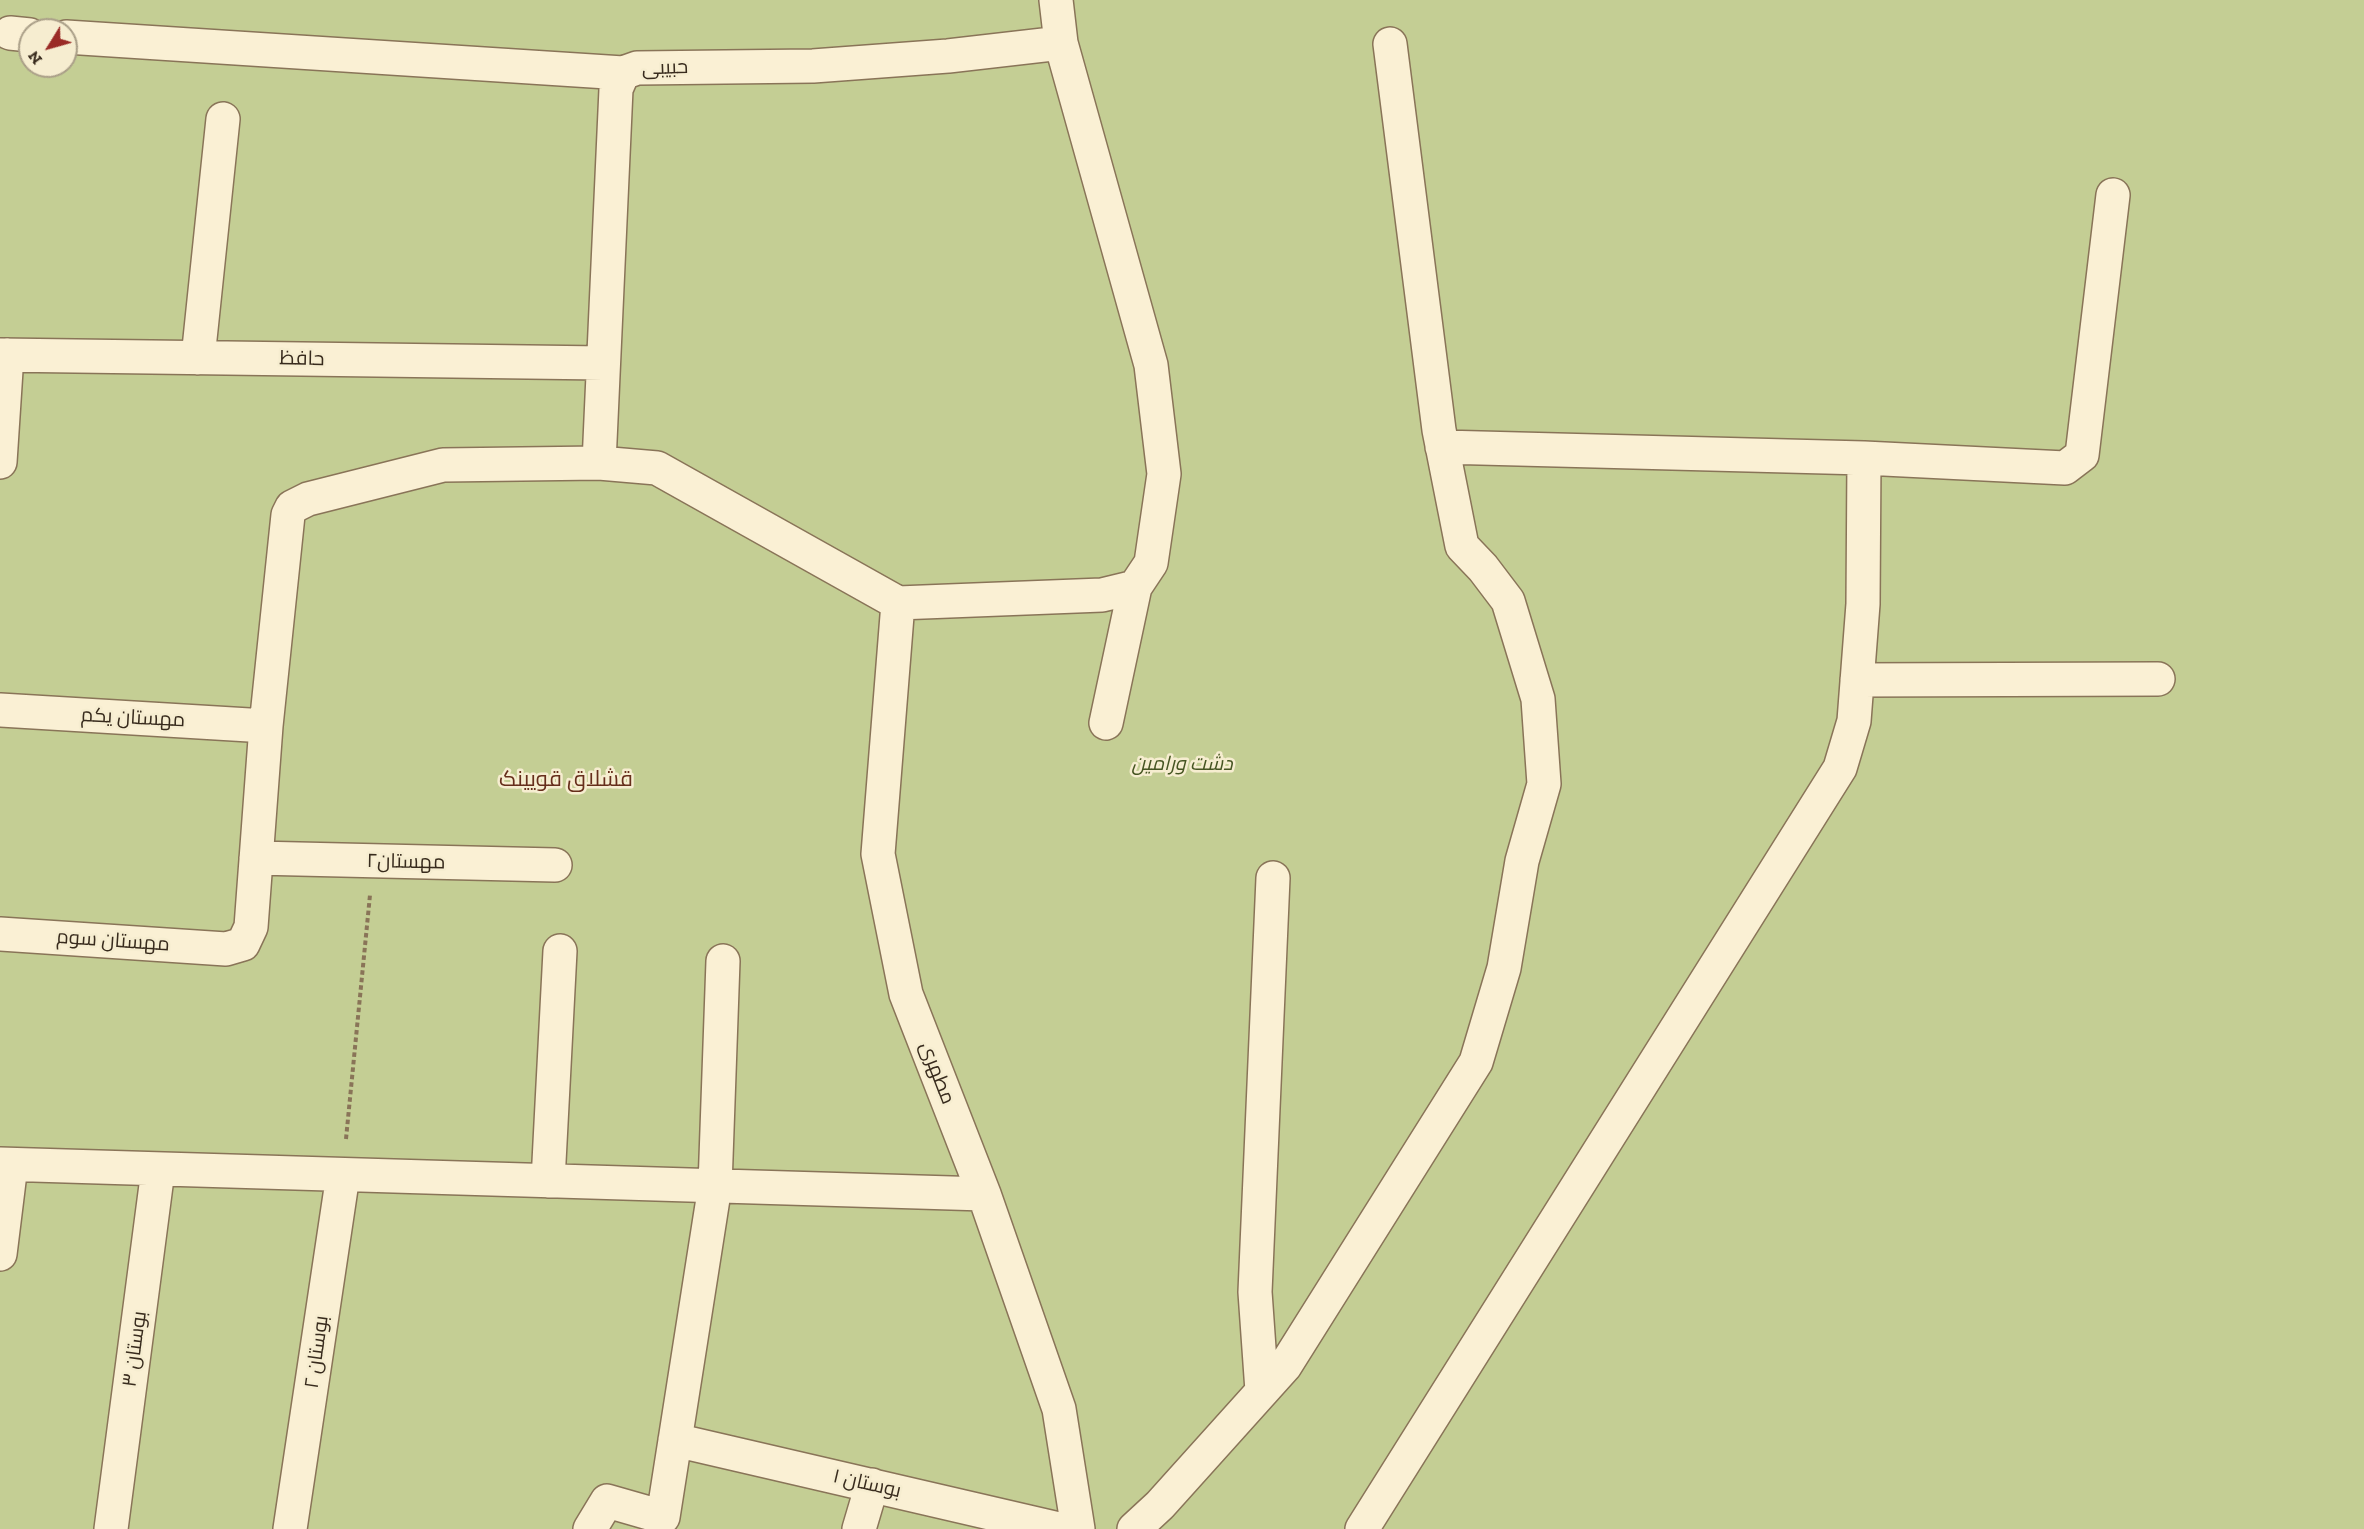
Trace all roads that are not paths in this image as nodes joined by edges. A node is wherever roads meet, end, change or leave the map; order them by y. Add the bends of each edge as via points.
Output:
1 (1056, 0) edge
2 (78, 38) edge
3 (1061, 43) junction
4 (1390, 44) dead end
5 (623, 73) junction
6 (223, 119) dead end
7 (2113, 195) dead end
8 (3, 355) edge
9 (198, 358) junction
10 (603, 363) junction
11 (1442, 447) junction
12 (1864, 458) junction
13 (0, 462) edge
14 (599, 463) junction
15 (1135, 587) junction
16 (898, 603) junction
17 (2158, 679) dead end
18 (1857, 680) junction
19 (0, 710) edge
20 (1106, 723) dead end
21 (266, 726) junction
22 (256, 858) junction
23 (555, 865) dead end
24 (1273, 878) dead end
25 (0, 934) edge
26 (560, 951) dead end
27 (723, 961) dead end
28 (6, 1164) edge
29 (158, 1170) junction
30 (343, 1175) junction
31 (548, 1181) junction
32 (715, 1186) junction
33 (984, 1194) junction
34 (0, 1254) edge
35 (1262, 1391) junction
36 (675, 1440) junction
37 (872, 1485) junction
38 (111, 1529) edge
39 (290, 1529) edge
40 (590, 1529) edge
41 (859, 1529) edge
42 (1059, 1529) edge
43 (1078, 1529) edge
44 (1134, 1529) edge
45 (1362, 1529) edge

1 - 3 street
2 - 5 street
3 - 5 street, حبیبی via 948,57 813,66 637,68
3 - 15 street via 1151,365 1164,474 1151,563
4 - 11 street
5 - 10 street, حبیبی via 616,89
6 - 9 street
7 - 12 street via 2082,455 2065,468
8 - 9 street, حافظ
8 - 13 street
9 - 10 street, حافظ
10 - 14 street, حبیبی
11 - 12 street
11 - 35 street via 1462,546 1508,601 1538,699 1544,784 1522,861 1504,968 1476,1062 1285,1366
12 - 18 street via 1863,604
14 - 16 street via 657,468
14 - 21 street via 443,465 308,499 292,507 288,515
15 - 16 street via 1102,596
15 - 20 street
16 - 33 street, مطهری via 878,854 906,994
17 - 18 street
18 - 45 street via 1854,721 1840,768
19 - 21 street, مهستان یکم
21 - 22 street
22 - 23 street, مهستان۲
22 - 25 street, مهستان سوم via 251,927 243,944 226,948
24 - 35 street via 1255,1292
26 - 31 street
27 - 32 street
28 - 29 street
28 - 34 street
29 - 30 street
29 - 38 street, بوستان ۳
30 - 31 street
30 - 39 street, بوستان ۲
31 - 32 street
32 - 33 street
32 - 36 street
33 - 43 street, مطهری via 1059,1409
35 - 44 street
36 - 37 street, بوستان ۱
36 - 40 street via 663,1517 607,1501
37 - 41 street
37 - 42 street, بوستان ۱

